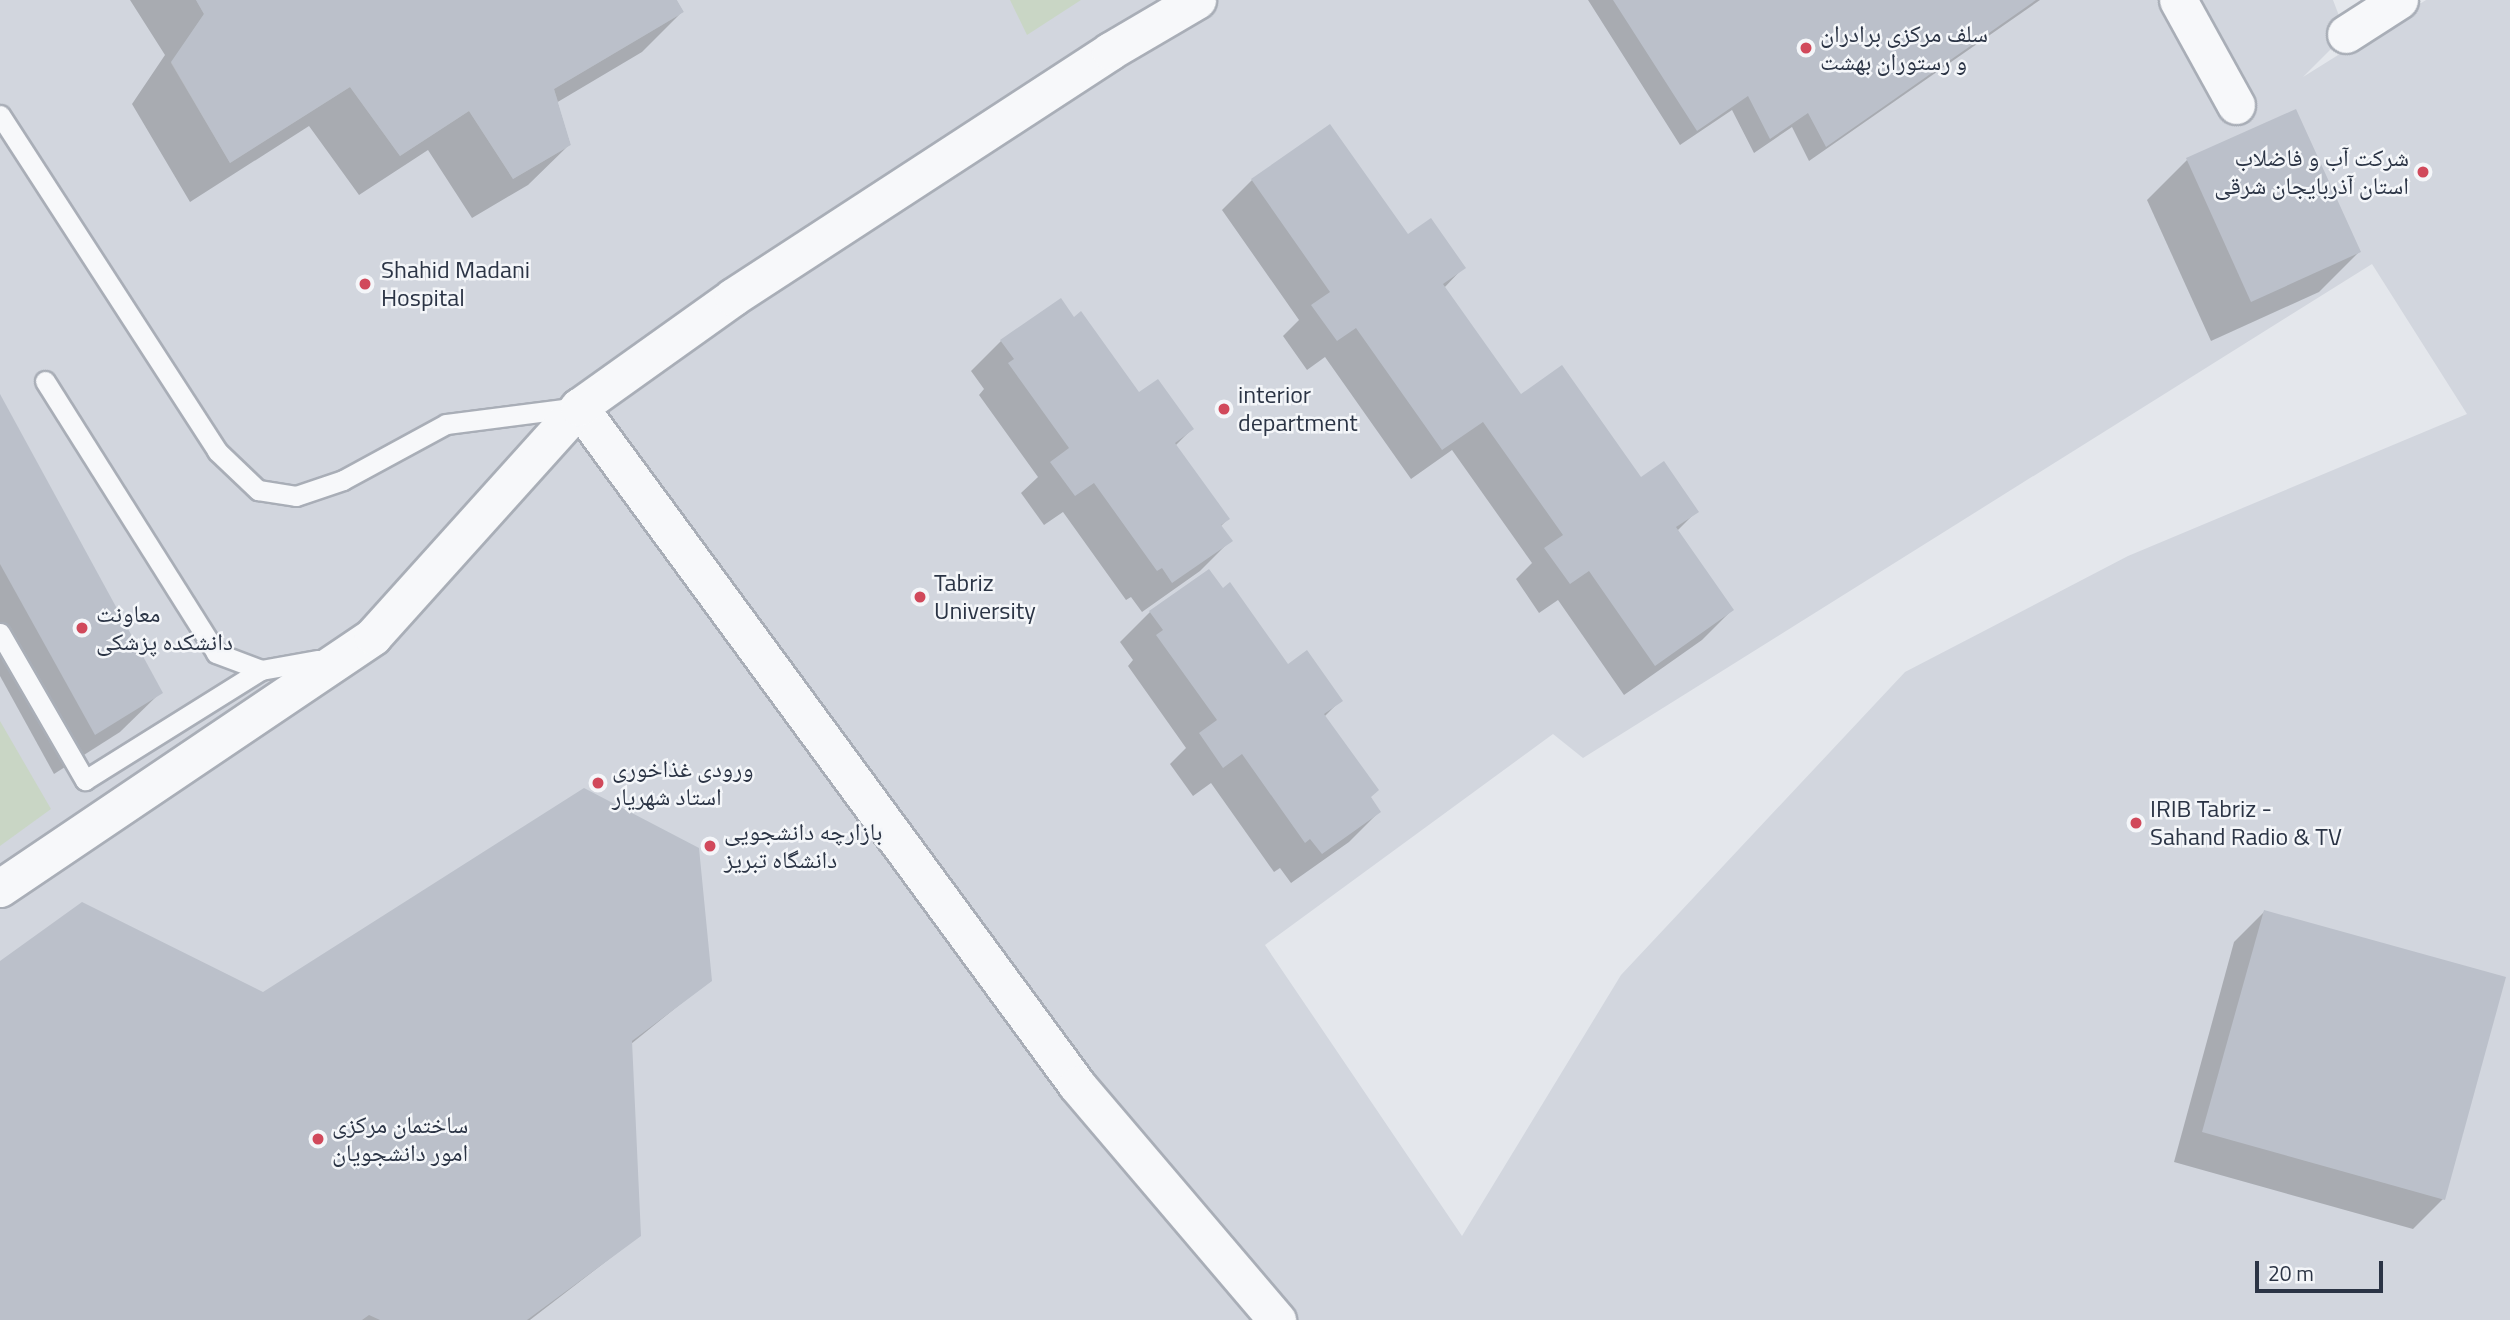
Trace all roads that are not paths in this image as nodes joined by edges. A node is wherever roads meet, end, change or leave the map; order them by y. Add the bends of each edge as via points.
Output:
1 (1197, 0) edge
2 (2178, 0) edge
3 (2399, 0) edge
4 (2346, 34) dead end
5 (2236, 105) dead end
6 (0, 115) edge
7 (45, 381) dead end
8 (579, 407) junction
9 (0, 633) edge
10 (373, 636) junction
11 (261, 670) junction
12 (0, 888) edge
13 (1277, 1320) edge

1 - 8 street via 1099,58 733,297
2 - 5 street
3 - 4 street
6 - 8 lane via 217,451 258,490 296,496 343,480 446,424
7 - 11 lane via 216,653
8 - 10 street
8 - 13 street via 1077,1085
9 - 11 lane via 85,780
10 - 11 lane via 305,666
10 - 12 street

